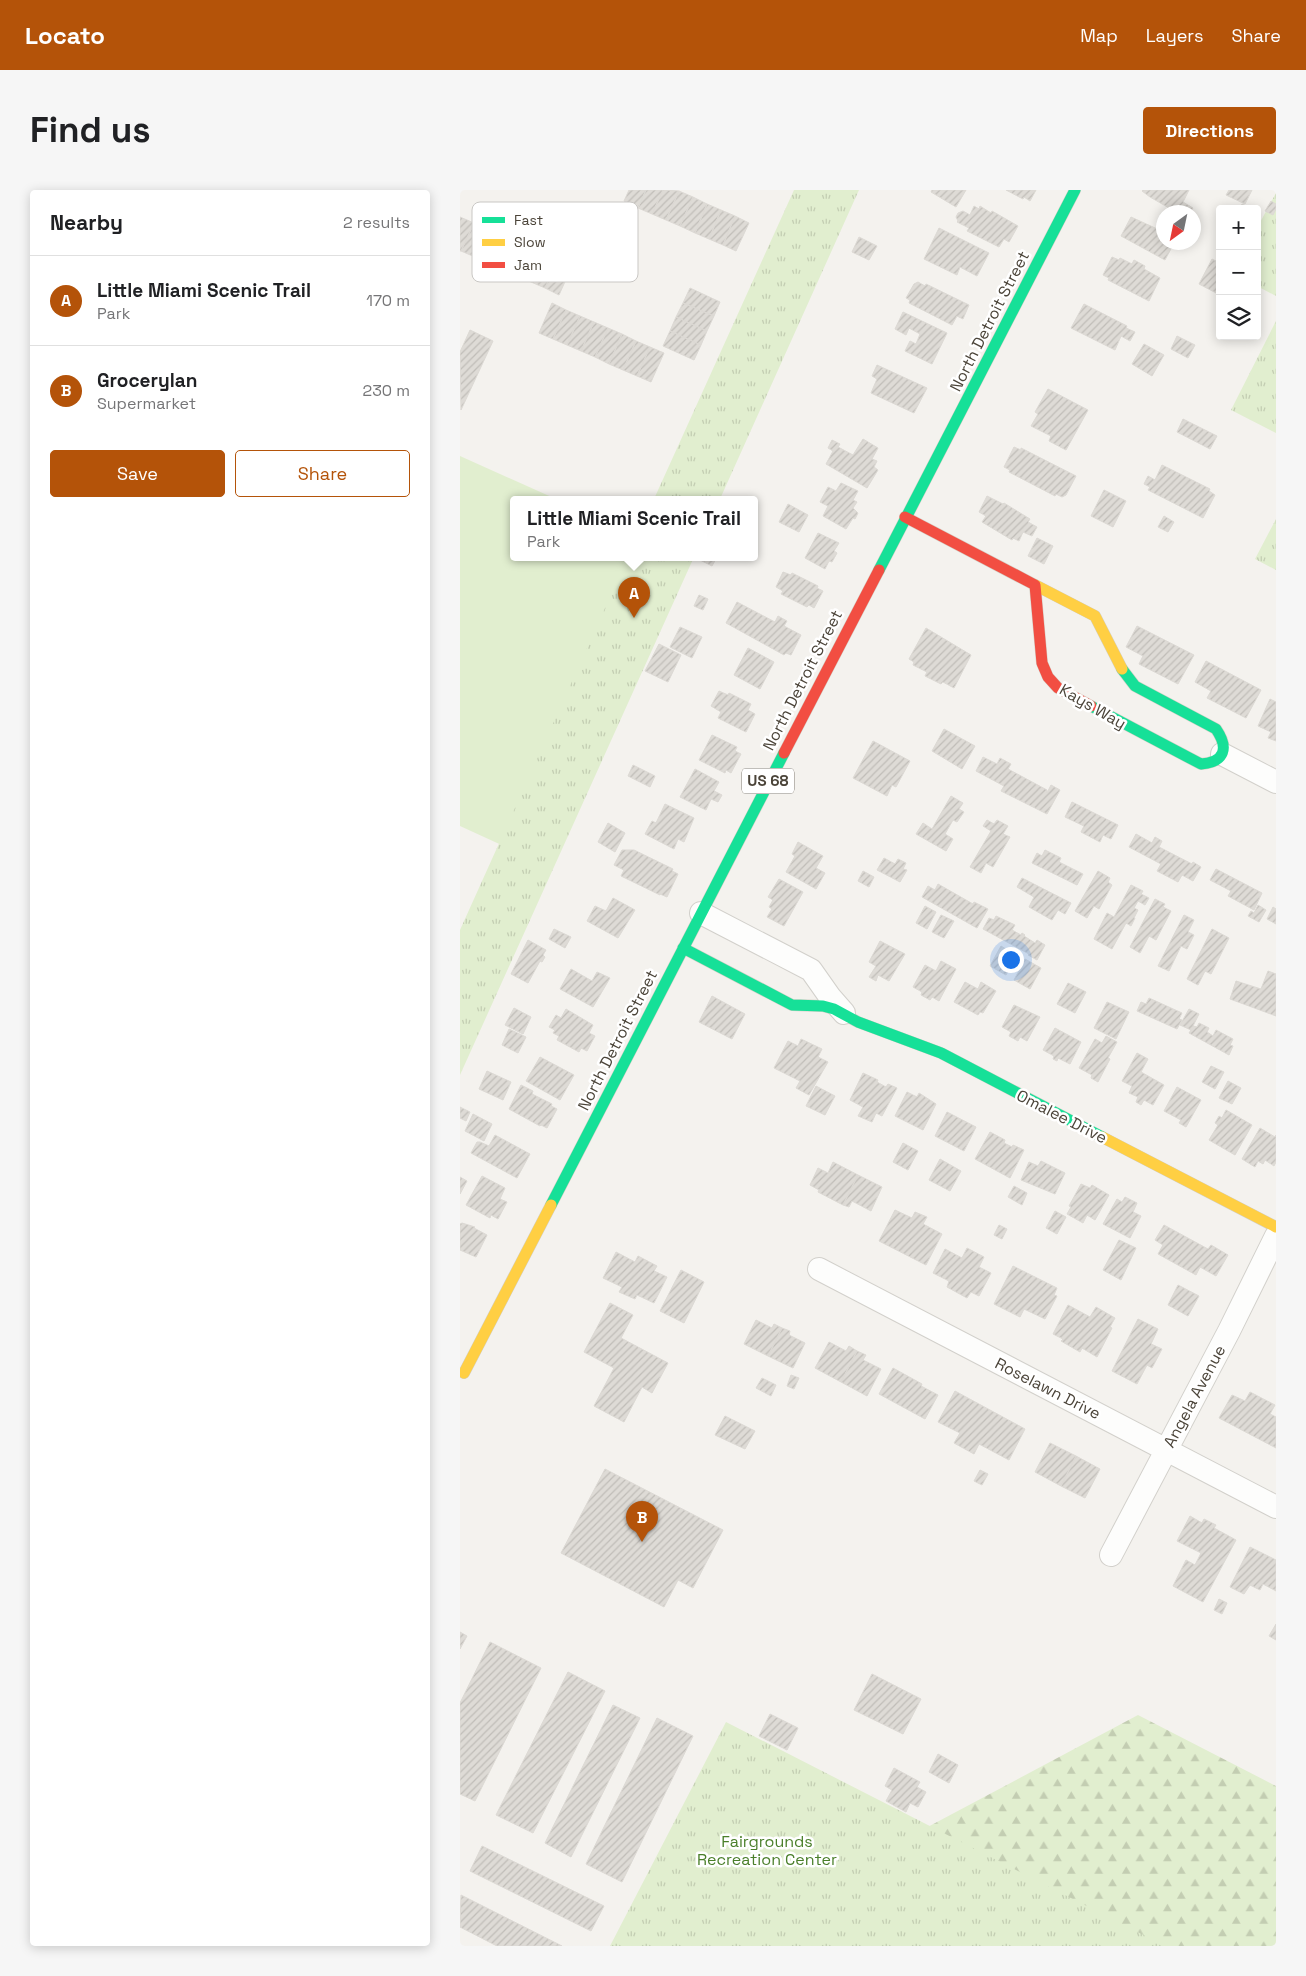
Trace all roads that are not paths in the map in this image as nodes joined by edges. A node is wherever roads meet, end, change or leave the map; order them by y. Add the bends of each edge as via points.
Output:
1 (1075, 190) edge
2 (905, 517) junction
3 (1035, 585) junction
4 (1222, 754) junction
5 (1276, 782) edge
6 (701, 913) junction
7 (683, 948) junction
8 (844, 1013) junction
9 (1276, 1227) edge
10 (1276, 1236) edge
11 (819, 1269) dead end
12 (464, 1373) dead end
13 (1166, 1449) junction
14 (1276, 1507) edge
15 (1111, 1555) dead end

1 - 2 main road, North Detroit Street / US 68
2 - 3 main road
2 - 6 main road, North Detroit Street / US 68
3 - 4 main road via 1095,616 1124,674 1135,686 1216,729 1223,737
3 - 4 main road, Kays Way via 1042,663 1058,688 1201,764 1210,764
4 - 5 street
6 - 7 main road, North Detroit Street / US 68
6 - 8 street, Omalee Drive via 811,970
7 - 8 main road, Omalee Drive via 792,1005 823,1006
7 - 12 main road, North Detroit Street / US 68
8 - 9 main road, Omalee Drive via 858,1022 941,1053
10 - 13 street, Angela Avenue
11 - 13 street, Roselawn Drive
13 - 14 street, Roselawn Drive
13 - 15 street, Angela Avenue

